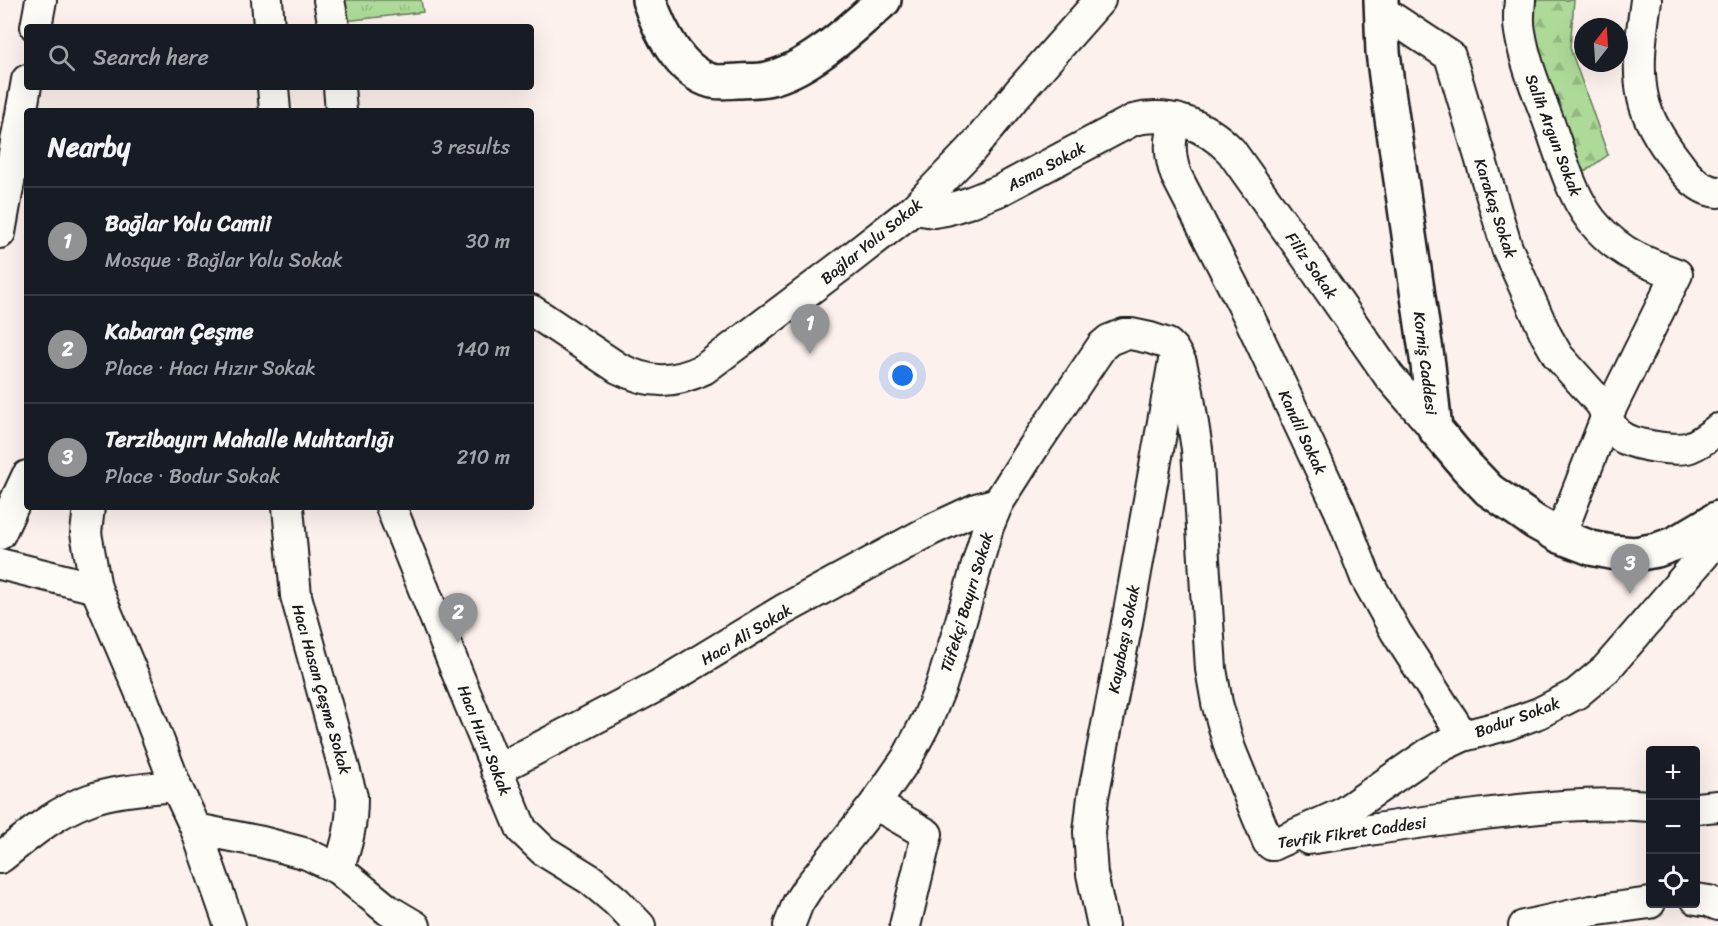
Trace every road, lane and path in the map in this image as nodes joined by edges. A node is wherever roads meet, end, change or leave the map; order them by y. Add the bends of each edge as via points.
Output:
1 (41, 0) edge
2 (267, 0) edge
3 (329, 0) edge
4 (649, 0) edge
5 (884, 0) edge
6 (1100, 0) edge
7 (1520, 0) edge
8 (1646, 0) edge
9 (1381, 5) edge
10 (37, 24) edge
11 (268, 24) edge
12 (333, 24) edge
13 (25, 90) edge
14 (273, 90) edge
15 (339, 90) edge
16 (275, 108) edge
17 (340, 108) edge
18 (1176, 119) junction
19 (1718, 192) edge
20 (914, 209) junction
21 (0, 233) edge
22 (534, 312) edge
23 (1175, 352) junction
24 (1606, 418) junction
25 (1435, 429) junction
26 (1718, 429) edge
27 (24, 482) edge
28 (998, 504) junction
29 (89, 510) edge
30 (288, 510) edge
31 (392, 510) edge
32 (1718, 518) edge
33 (0, 534) edge
34 (1718, 535) edge
35 (1560, 536) junction
36 (0, 564) edge
37 (96, 588) junction
38 (1463, 736) junction
39 (496, 770) junction
40 (176, 786) junction
41 (875, 804) junction
42 (1646, 806) edge
43 (1718, 806) edge
44 (1700, 808) edge
45 (196, 830) junction
46 (1272, 845) junction
47 (0, 858) edge
48 (338, 869) junction
49 (1700, 900) edge
50 (1646, 904) edge
51 (1718, 905) edge
52 (230, 926) edge
53 (415, 926) edge
54 (640, 926) edge
55 (789, 926) edge
56 (905, 926) edge
57 (1103, 926) edge
58 (1524, 926) edge

1 - 10 street
2 - 11 street
3 - 12 street
4 - 5 main road via 667,42 698,75 713,81 766,79 791,71
6 - 20 street, Bağlar Yolu Sokak via 971,150
7 - 24 street, Salih Argun Sokak via 1520,31 1528,65 1578,198 1596,226 1626,253 1677,274
8 - 19 street via 1640,76 1650,120 1688,176 1702,187
9 - 24 street, Karakaş Sokak via 1450,56 1507,248 1558,356 1602,404
9 - 25 main road, Korniş Caddesi via 1387,84
13 - 21 street
14 - 16 street
15 - 17 street
18 - 20 street, Asma Sokak via 1133,120 1001,190 946,210
18 - 25 street, Filiz Sokak via 1204,129 1231,151 1389,376
18 - 38 street, Kandil Sokak via 1170,141 1176,175 1249,317 1340,511 1366,578
20 - 22 street, Bağlar Yolu Sokak via 724,356 680,379 647,380 633,375
23 - 28 street, Tüfekçi Bayırı Sokak via 1161,341 1131,334 1117,336 1102,346
23 - 46 street, Tevfik Fikret Caddesi via 1187,384 1197,449 1208,629 1217,703 1230,749
23 - 57 street, Kayabaşı Sokak via 1093,797 1089,832 1092,874
24 - 26 street, Karakaş Sokak via 1624,439 1669,449 1688,448
24 - 35 street
25 - 35 main road, Korniş Caddesi via 1489,490
27 - 33 street
28 - 39 street, Hacı Ali Sokak via 976,509 931,530 783,610 661,684
28 - 41 street, Tüfekçi Bayırı Sokak via 941,686 907,758
29 - 37 street via 86,533
30 - 48 street, Hacı Hasan Çeşme Sokak via 296,596 352,797 352,820
31 - 39 street, Hacı Hızır Sokak
32 - 35 main road, Korniş Caddesi via 1676,543 1635,554 1591,548
34 - 38 street, Bodur Sokak via 1649,621 1590,684 1539,713
36 - 37 street
37 - 40 street
38 - 46 street, Bodur Sokak via 1428,754 1341,814
39 - 54 street, Hacı Hızır Sokak via 522,830 533,842 591,880
40 - 45 street
40 - 47 street via 91,799 48,820
41 - 55 street, Tüfekçi Bayırı Sokak via 807,888
41 - 56 street via 927,834
42 - 46 street, Tevfik Fikret Caddesi via 1512,810
43 - 44 street
45 - 48 street via 284,847
45 - 52 street
48 - 53 street via 388,910
49 - 51 street
50 - 58 street

